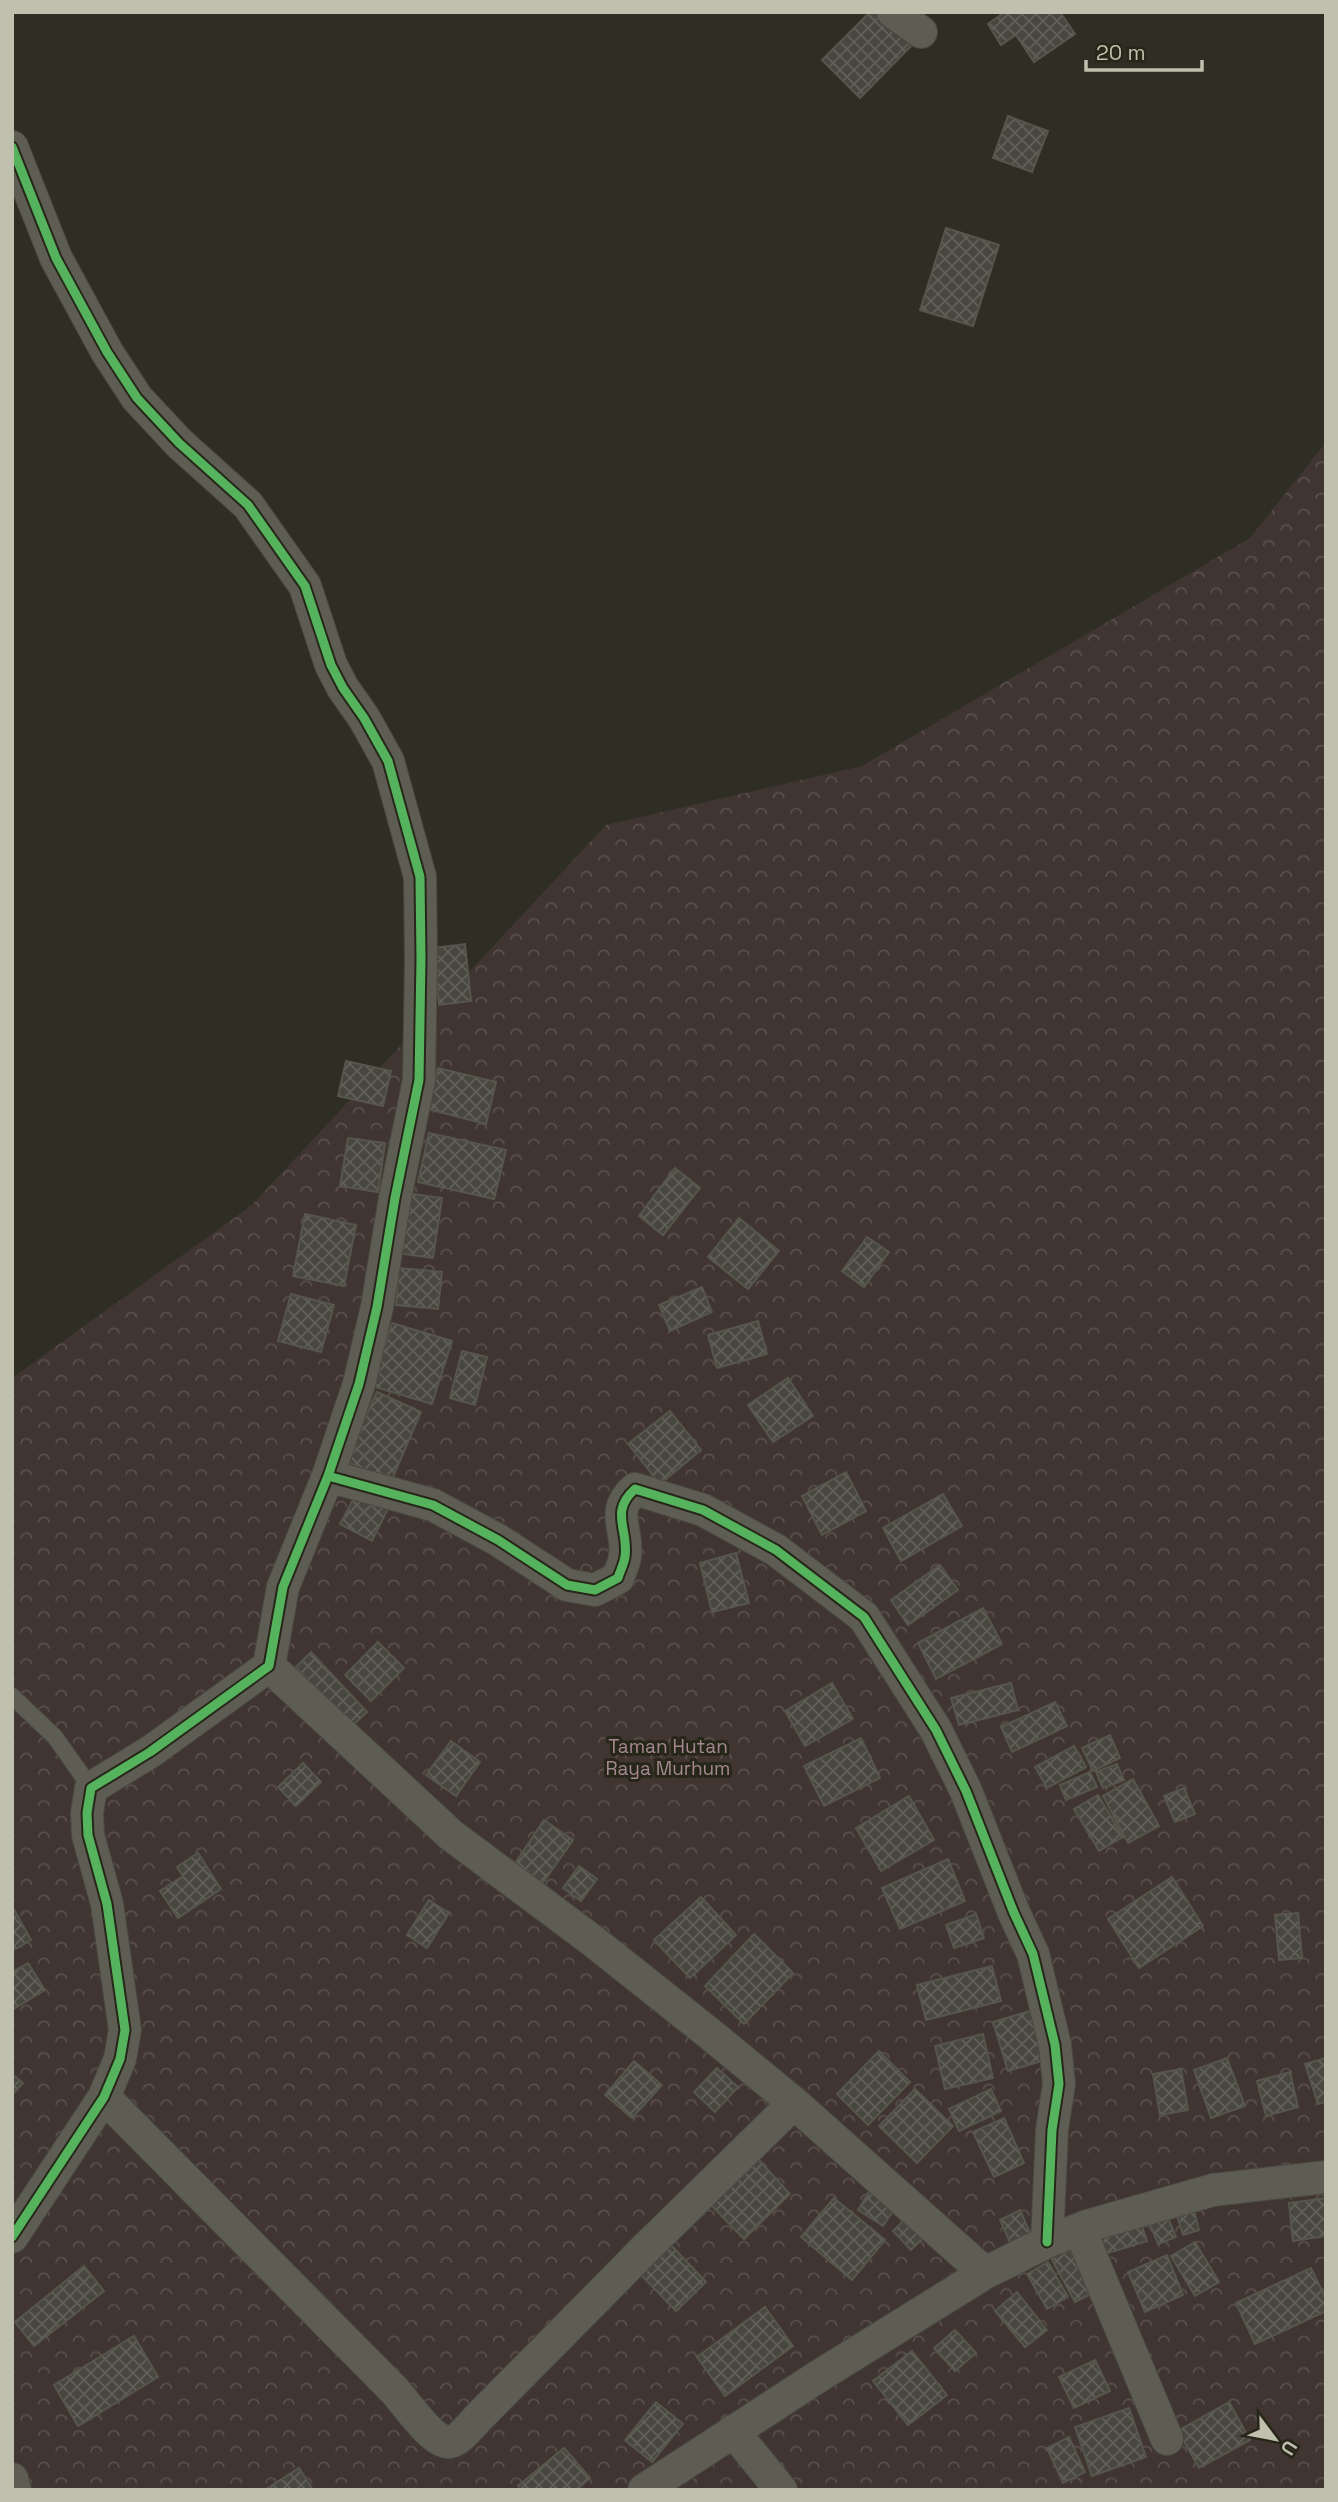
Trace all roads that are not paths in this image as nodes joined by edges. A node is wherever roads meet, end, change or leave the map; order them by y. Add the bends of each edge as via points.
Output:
1 (892, 12) edge
2 (921, 32) dead end
3 (12, 147) edge
4 (328, 1476) junction
5 (269, 1665) junction
6 (12, 1696) edge
7 (91, 1788) junction
8 (104, 2097) junction
9 (794, 2103) junction
10 (1326, 2177) edge
11 (1087, 2226) junction
12 (12, 2237) edge
13 (1048, 2242) junction
14 (985, 2273) junction
15 (733, 2431) junction
16 (1167, 2439) dead end
17 (12, 2479) edge
18 (15, 2490) edge
19 (644, 2490) edge
20 (781, 2490) edge

1 - 2 street
3 - 4 street via 56,258 137,398 248,505 305,586 331,665 388,761 419,877 419,1080 377,1307 359,1384
4 - 5 street via 283,1587
4 - 13 street via 433,1505 567,1585 595,1590 618,1578 625,1556 620,1509 635,1489 702,1510 776,1550 864,1617 942,1742 1033,1954 1055,2045 1059,2084 1052,2130
5 - 7 street via 150,1752
5 - 9 street via 451,1836 593,1941
6 - 7 lane via 55,1737
7 - 8 street via 88,1835 107,1904 125,2030 120,2059
8 - 9 street via 395,2391 434,2437 448,2442 479,2417
8 - 12 street
9 - 14 street
10 - 11 street via 1213,2190
11 - 13 street
11 - 16 street via 1085,2242
13 - 14 street
14 - 15 street
15 - 19 street
15 - 20 street
17 - 18 street

